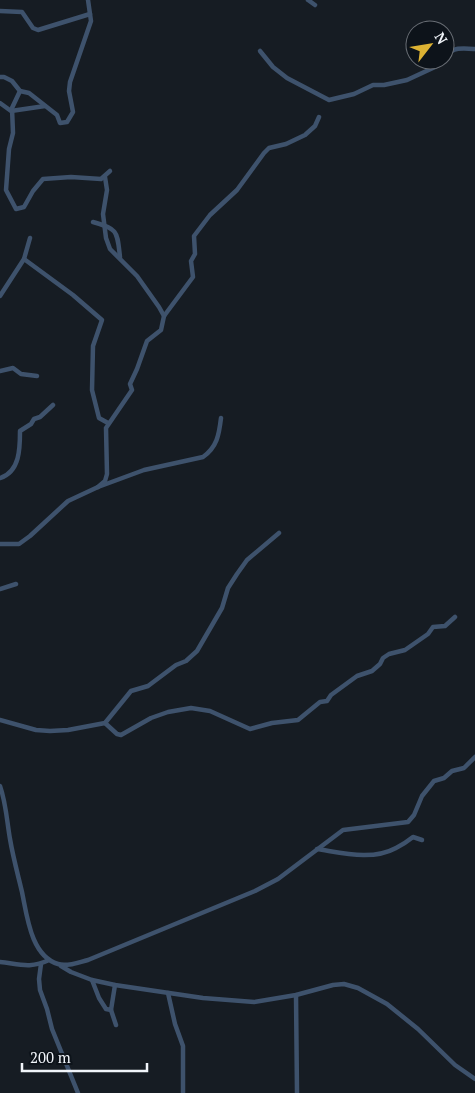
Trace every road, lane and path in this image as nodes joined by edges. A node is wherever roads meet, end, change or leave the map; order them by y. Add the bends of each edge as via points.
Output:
1 (88, 0) edge
2 (308, 0) edge
3 (315, 5) dead end
4 (0, 11) edge
5 (90, 14) junction
6 (455, 49) edge
7 (475, 49) edge
8 (260, 51) dead end
9 (429, 70) edge
10 (0, 77) edge
11 (20, 91) junction
12 (0, 103) edge
13 (44, 106) junction
14 (11, 111) junction
15 (319, 117) dead end
16 (110, 171) dead end
17 (105, 177) junction
18 (93, 222) dead end
19 (104, 225) junction
20 (30, 238) dead end
21 (24, 259) junction
22 (120, 259) junction
23 (0, 296) edge
24 (164, 316) junction
25 (0, 371) edge
26 (37, 376) dead end
27 (54, 406) dead end
28 (221, 418) dead end
29 (108, 423) junction
30 (0, 478) edge
31 (98, 487) junction
32 (279, 533) dead end
33 (0, 544) edge
34 (16, 584) dead end
35 (0, 589) edge
36 (454, 616) dead end
37 (0, 720) edge
38 (105, 723) junction
39 (475, 757) edge
40 (0, 786) edge
41 (422, 840) dead end
42 (317, 849) junction
43 (48, 960) junction
44 (0, 962) edge
45 (41, 964) junction
46 (60, 965) junction
47 (92, 980) junction
48 (115, 985) junction
49 (168, 993) junction
50 (296, 995) junction
51 (111, 1010) junction
52 (116, 1025) dead end
53 (475, 1079) edge
54 (78, 1093) edge
55 (184, 1093) edge
56 (298, 1093) edge

1 - 5 street
2 - 3 street
4 - 5 street via 22,12 38,30
5 - 13 street via 91,21 70,82 73,112 67,122 60,123 57,115
6 - 7 street
8 - 9 street via 287,78 329,100 373,85 407,80
10 - 11 street via 12,81
11 - 13 street via 29,93
11 - 14 street
12 - 14 street
13 - 14 street
14 - 17 street via 13,133 6,190 16,209 24,207 43,179
15 - 24 street via 305,135 286,144 275,145 264,153 237,190 210,215 194,236 193,277
16 - 17 street
17 - 19 street
18 - 19 street
19 - 22 street via 110,249
19 - 22 street via 118,236
20 - 21 street
21 - 23 street
21 - 29 street via 102,320 93,346 92,390 99,418
22 - 24 street
24 - 29 street via 160,330 147,341 130,384 132,390
25 - 26 street via 13,368 21,374
27 - 30 street via 20,431 18,457 12,470
28 - 31 street via 216,444 203,457 144,470
29 - 31 street via 107,474
31 - 33 street via 68,501 19,544
32 - 38 street via 247,560 237,574 197,651 148,686 131,691
34 - 35 street
36 - 38 street via 445,626 433,627 405,650 389,654 372,671 357,676 298,720 250,729 210,711 191,708 151,718 121,735
37 - 38 street via 50,731
39 - 42 street via 464,768 434,782 408,822 343,830
40 - 43 street via 26,919
41 - 42 street via 413,837 395,849 360,856
42 - 46 street via 255,892 88,960
43 - 45 street
43 - 46 street
44 - 45 street via 25,966
45 - 54 street via 40,990
46 - 47 street
47 - 48 street
47 - 51 street via 99,998 106,1009
48 - 49 street
48 - 51 street
49 - 50 street via 254,1002
49 - 55 street via 183,1046
50 - 53 street via 333,985 358,988 400,1014 455,1065
50 - 56 street
51 - 52 street

